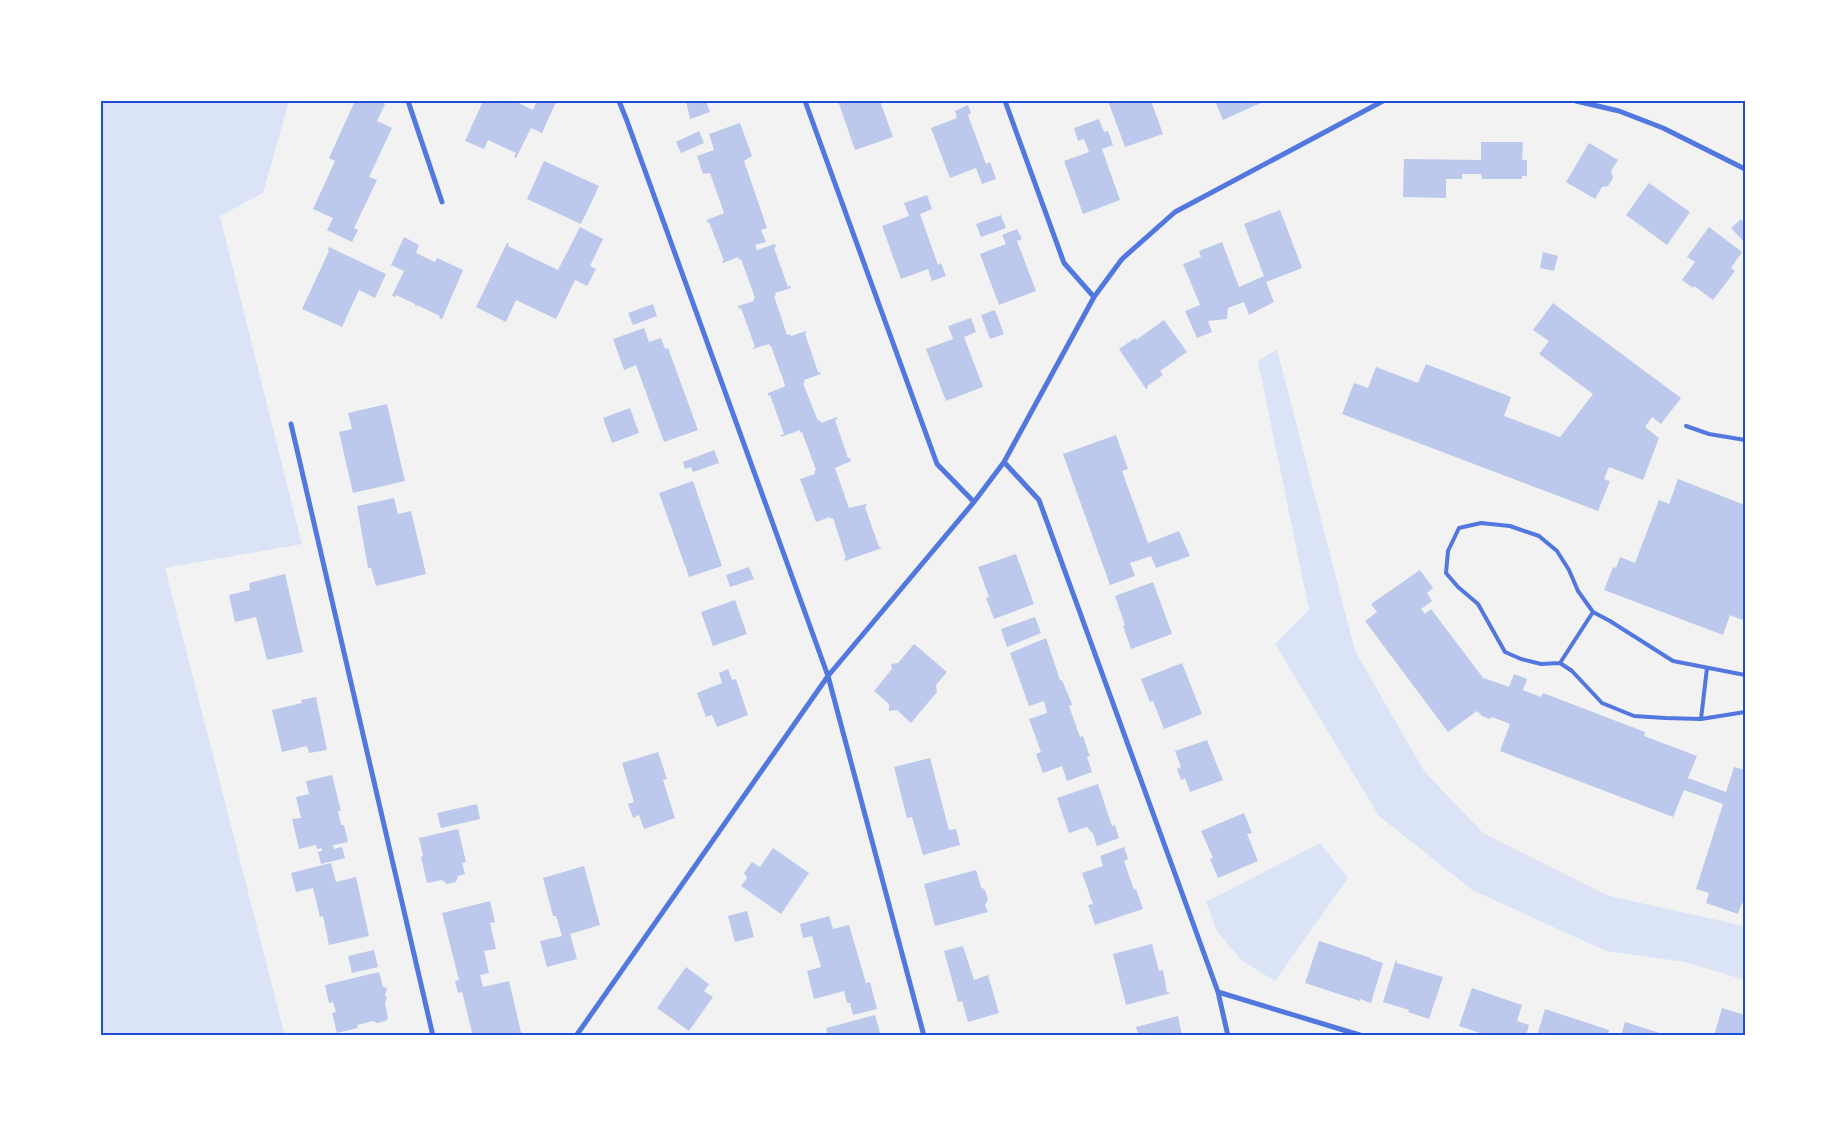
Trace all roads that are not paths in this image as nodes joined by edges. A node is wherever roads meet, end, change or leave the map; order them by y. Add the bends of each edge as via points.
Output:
1 (408, 101) edge
2 (618, 101) edge
3 (805, 101) edge
4 (1005, 101) edge
5 (1383, 101) edge
6 (1576, 101) edge
7 (1745, 169) edge
8 (442, 202) dead end
9 (1094, 297) junction
10 (291, 424) dead end
11 (1686, 426) dead end
12 (1745, 440) edge
13 (1004, 462) junction
14 (974, 502) junction
15 (1593, 612) junction
16 (1560, 663) junction
17 (1707, 668) junction
18 (828, 676) junction
19 (1745, 676) edge
20 (1745, 712) edge
21 (1701, 719) junction
22 (1218, 992) junction
23 (433, 1036) edge
24 (576, 1036) edge
25 (924, 1036) edge
26 (1228, 1036) edge
27 (1363, 1036) edge

1 - 8 street
2 - 18 street
3 - 14 street via 937,464
4 - 9 street via 1064,263
5 - 9 street via 1174,212 1122,259
6 - 7 street via 1619,111 1663,128
9 - 13 street
10 - 23 street
11 - 12 lane
13 - 14 street
13 - 22 street via 1039,500
14 - 18 street
15 - 16 lane
15 - 16 lane via 1557,551 1539,536 1510,526 1481,523 1459,528 1448,551 1446,573 1478,604 1505,652 1541,664
15 - 17 lane via 1673,661
16 - 21 lane via 1602,703 1618,710 1634,716
17 - 19 lane
17 - 21 lane
18 - 24 street
18 - 25 street
20 - 21 lane
22 - 26 street
22 - 27 street

